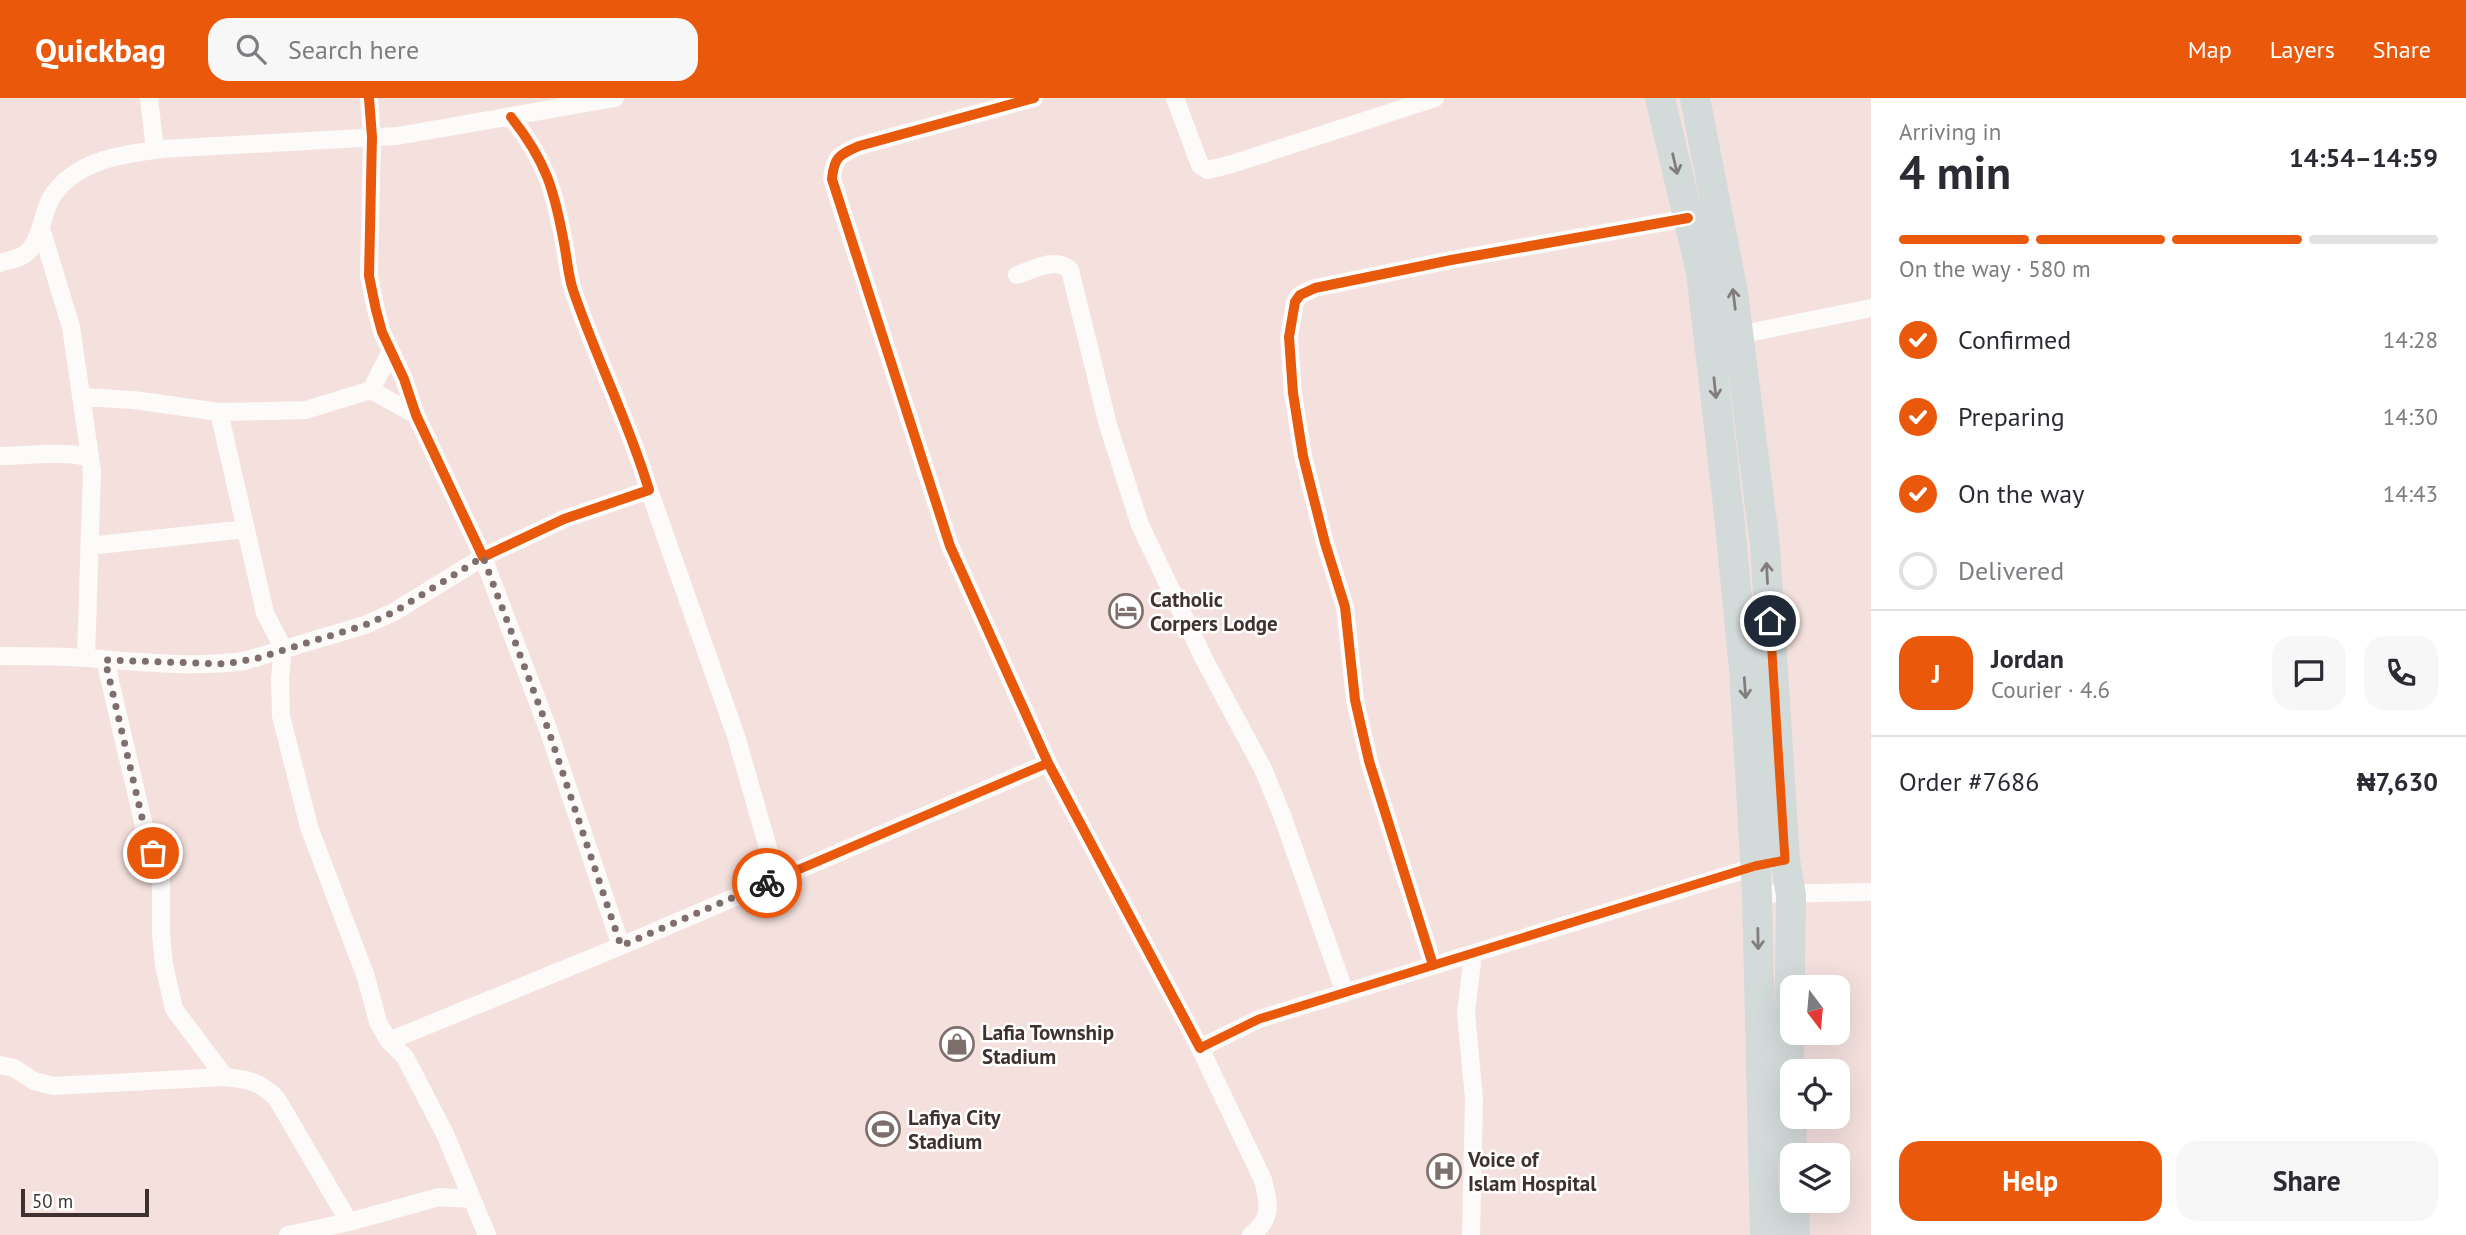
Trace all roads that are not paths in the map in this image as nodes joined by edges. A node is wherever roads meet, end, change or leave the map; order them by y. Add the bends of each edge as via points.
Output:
1 (149, 98) edge
2 (369, 98) edge
3 (615, 98) edge
4 (1034, 98) edge
5 (1175, 98) edge
6 (1435, 98) edge
7 (1660, 98) edge
8 (1695, 98) edge
9 (511, 117) junction
10 (372, 137) junction
11 (155, 150) junction
12 (1688, 218) junction
13 (41, 228) junction
14 (0, 263) edge
15 (1017, 275) dead end
16 (1871, 308) edge
17 (1738, 335) junction
18 (391, 351) junction
19 (371, 390) junction
20 (81, 397) junction
21 (219, 412) junction
22 (416, 415) junction
23 (0, 456) edge
24 (88, 458) junction
25 (649, 490) junction
26 (246, 529) junction
27 (89, 546) junction
28 (483, 557) junction
29 (283, 649) junction
30 (0, 656) edge
31 (86, 658) junction
32 (105, 660) junction
33 (1048, 763) junction
34 (1785, 860) junction
35 (778, 879) junction
36 (1756, 880) junction
37 (1871, 892) edge
38 (1791, 895) junction
39 (621, 946) junction
40 (1473, 954) junction
41 (1433, 965) junction
42 (1345, 992) junction
43 (389, 1041) junction
44 (1200, 1048) junction
45 (0, 1065) edge
46 (225, 1077) junction
47 (1792, 1143) edge
48 (459, 1168) junction
49 (439, 1196) junction
50 (471, 1199) junction
51 (1794, 1213) edge
52 (349, 1222) junction
53 (288, 1235) edge
54 (487, 1235) edge
55 (1251, 1235) edge
56 (1471, 1235) edge
57 (1765, 1235) edge
58 (1795, 1235) edge

1 - 11 street
2 - 10 street
3 - 9 street
4 - 33 street via 859,146 837,157 832,178 950,546
5 - 6 street via 1200,165 1208,170
7 -> 12 highway
17 -> 8 highway
9 - 10 street
9 - 25 street via 532,144 551,183 571,286 625,415
10 - 11 street
10 - 18 street via 369,276
11 - 13 street via 102,160 69,178 54,194
12 -> 36 highway via 1701,272 1729,514
12 - 41 street via 1315,288 1295,302 1289,337 1303,456 1345,607 1353,689 1368,761
13 - 14 street via 27,253
13 - 20 street via 71,327
15 - 42 street via 1049,264 1070,270 1108,425 1140,525 1263,769
16 - 17 street
34 -> 17 highway via 1765,545
18 - 19 street
18 - 22 street
19 - 21 street via 306,410
19 - 22 street
20 - 21 street
20 - 24 street
21 - 26 street
22 - 28 street
23 - 24 street
24 - 27 street via 92,471
25 - 28 street via 564,519
25 - 35 street via 736,736
26 - 27 street
26 - 29 street via 265,612
27 - 31 street
28 - 29 street via 394,612
28 - 39 street via 548,729
29 - 32 street via 225,664
29 - 43 street via 281,716 309,827 366,977 378,1022
30 - 31 street
31 - 32 street
32 - 46 street via 161,879 164,965 174,1009
33 - 35 street
33 - 44 street
34 - 36 street
34 - 38 highway
35 - 39 street
36 - 38 street
36 - 40 street
36 -> 57 highway
37 - 38 street
38 - 47 highway
39 - 43 street
40 - 41 street
40 - 56 street via 1466,1013 1474,1099
41 - 42 street
42 - 44 street via 1259,1019
43 - 48 street via 405,1057
44 - 55 street via 1263,1180 1267,1216
45 - 46 street via 53,1086
46 - 52 street via 252,1079 277,1099
48 - 49 street
48 - 50 street
49 - 50 street
49 - 52 street
50 - 54 street
51 - 58 highway
52 - 53 street

